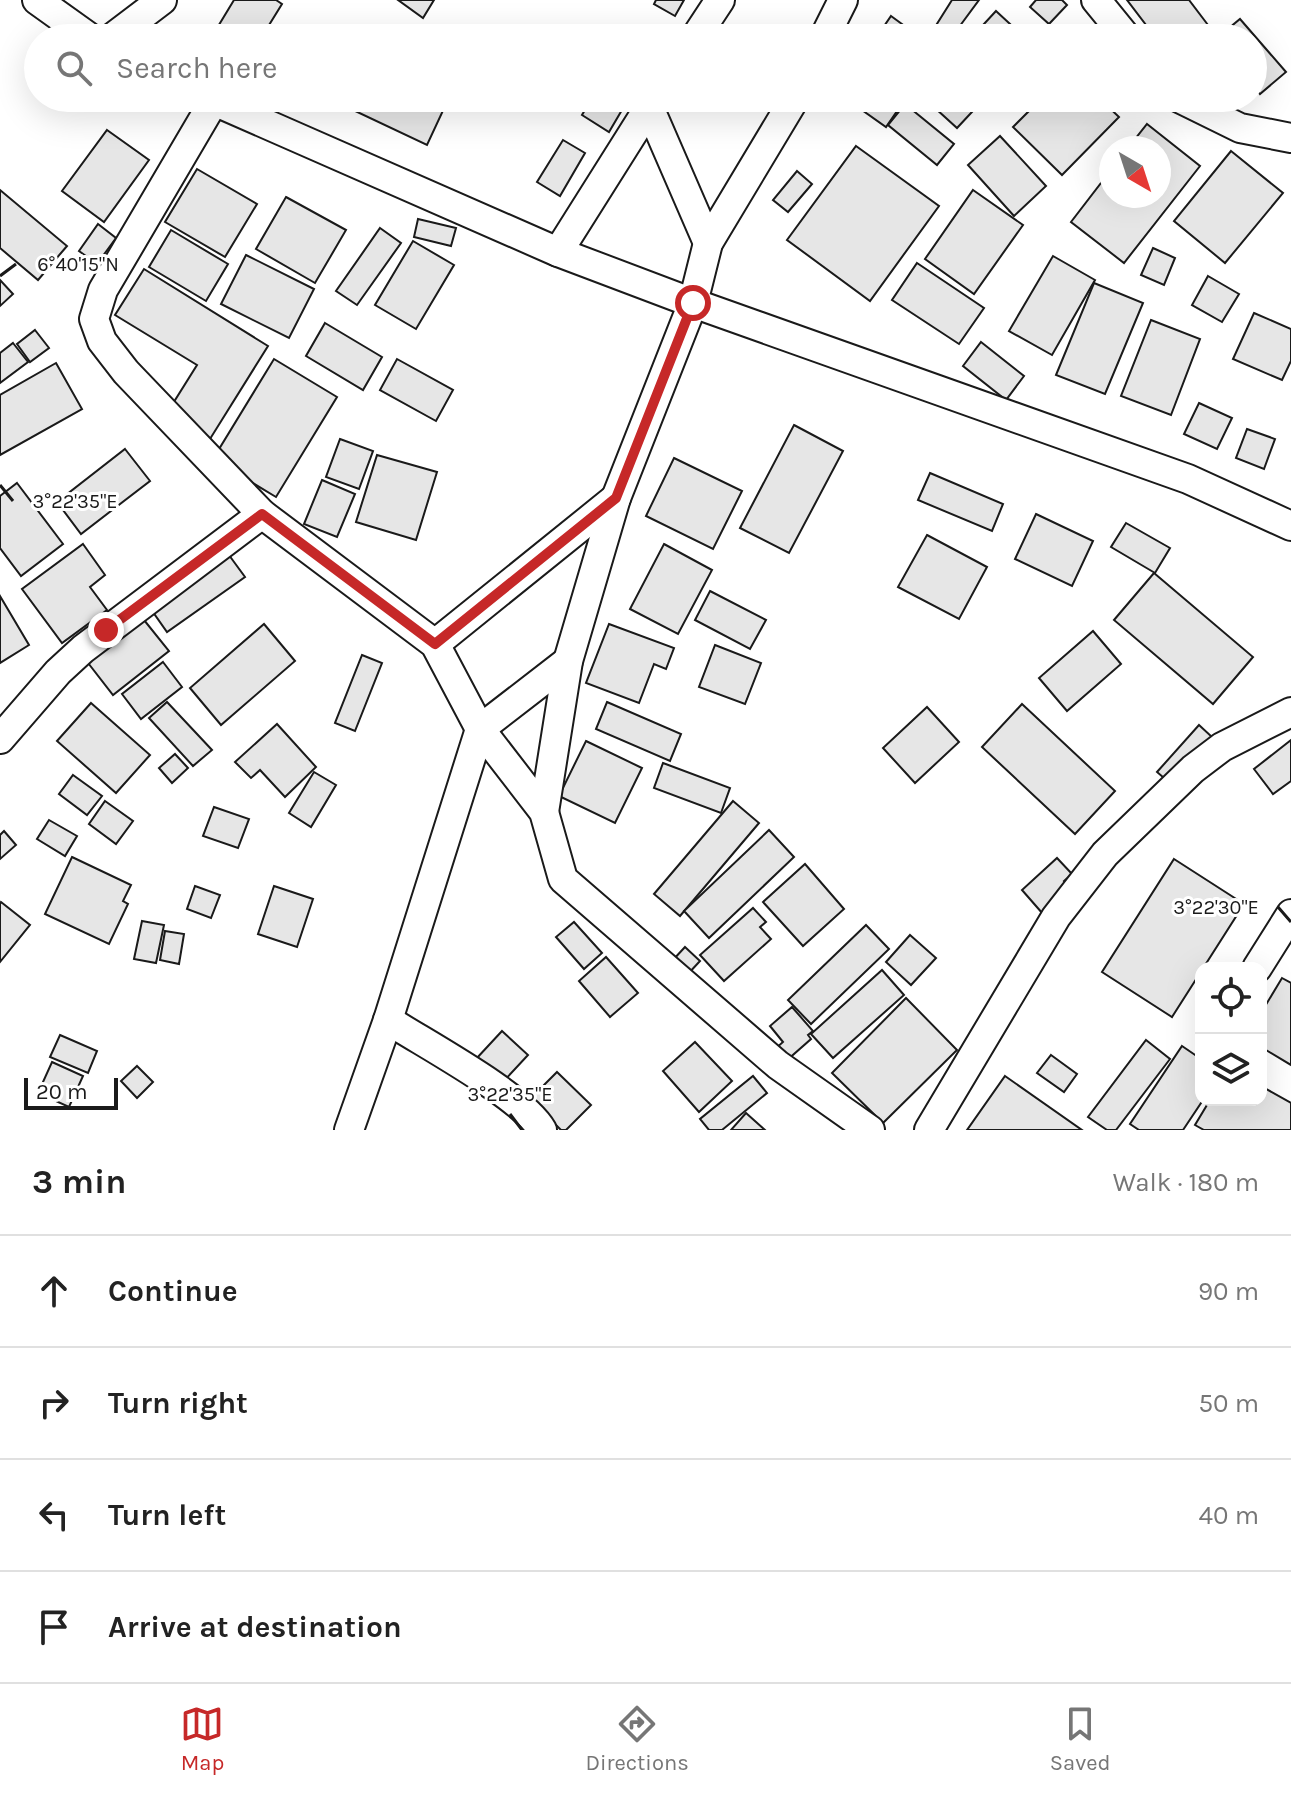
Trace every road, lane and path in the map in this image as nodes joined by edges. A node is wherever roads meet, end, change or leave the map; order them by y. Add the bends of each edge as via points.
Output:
1 (37, 0) edge
2 (162, 0) edge
3 (720, 0) edge
4 (843, 0) edge
5 (1096, 0) edge
6 (70, 24) edge
7 (130, 24) edge
8 (704, 24) edge
9 (831, 24) edge
10 (1116, 24) edge
11 (203, 112) edge
12 (237, 112) edge
13 (646, 112) edge
14 (656, 112) edge
15 (787, 112) edge
16 (1207, 112) edge
17 (1291, 138) edge
18 (708, 243) junction
19 (558, 252) junction
20 (693, 303) junction
21 (616, 498) junction
22 (262, 514) junction
23 (1291, 526) edge
24 (435, 644) junction
25 (568, 661) junction
26 (1291, 712) edge
27 (480, 729) junction
28 (0, 739) edge
29 (544, 812) junction
30 (1291, 914) edge
31 (1261, 962) edge
32 (388, 1020) junction
33 (349, 1130) edge
34 (542, 1130) edge
35 (870, 1130) edge
36 (929, 1130) edge

1 - 6 street
2 - 7 street
3 - 8 street
4 - 9 street
5 - 10 street
11 - 22 street via 103,290 94,319 102,341 126,372
12 - 19 street
13 - 19 street
14 - 18 street
15 - 18 street
16 - 17 street via 1240,128
18 - 20 street
19 - 20 street
20 - 21 street
20 - 23 street via 1188,479
21 - 24 street
21 - 25 street
22 - 24 street
22 - 28 street via 83,649
24 - 27 street
25 - 27 street
25 - 29 street
26 - 36 street via 1222,747 1193,769 1105,854 1056,917
27 - 29 street
27 - 32 street
29 - 35 street via 563,879 778,1065
30 - 31 street
32 - 33 street
32 - 34 street via 514,1100

